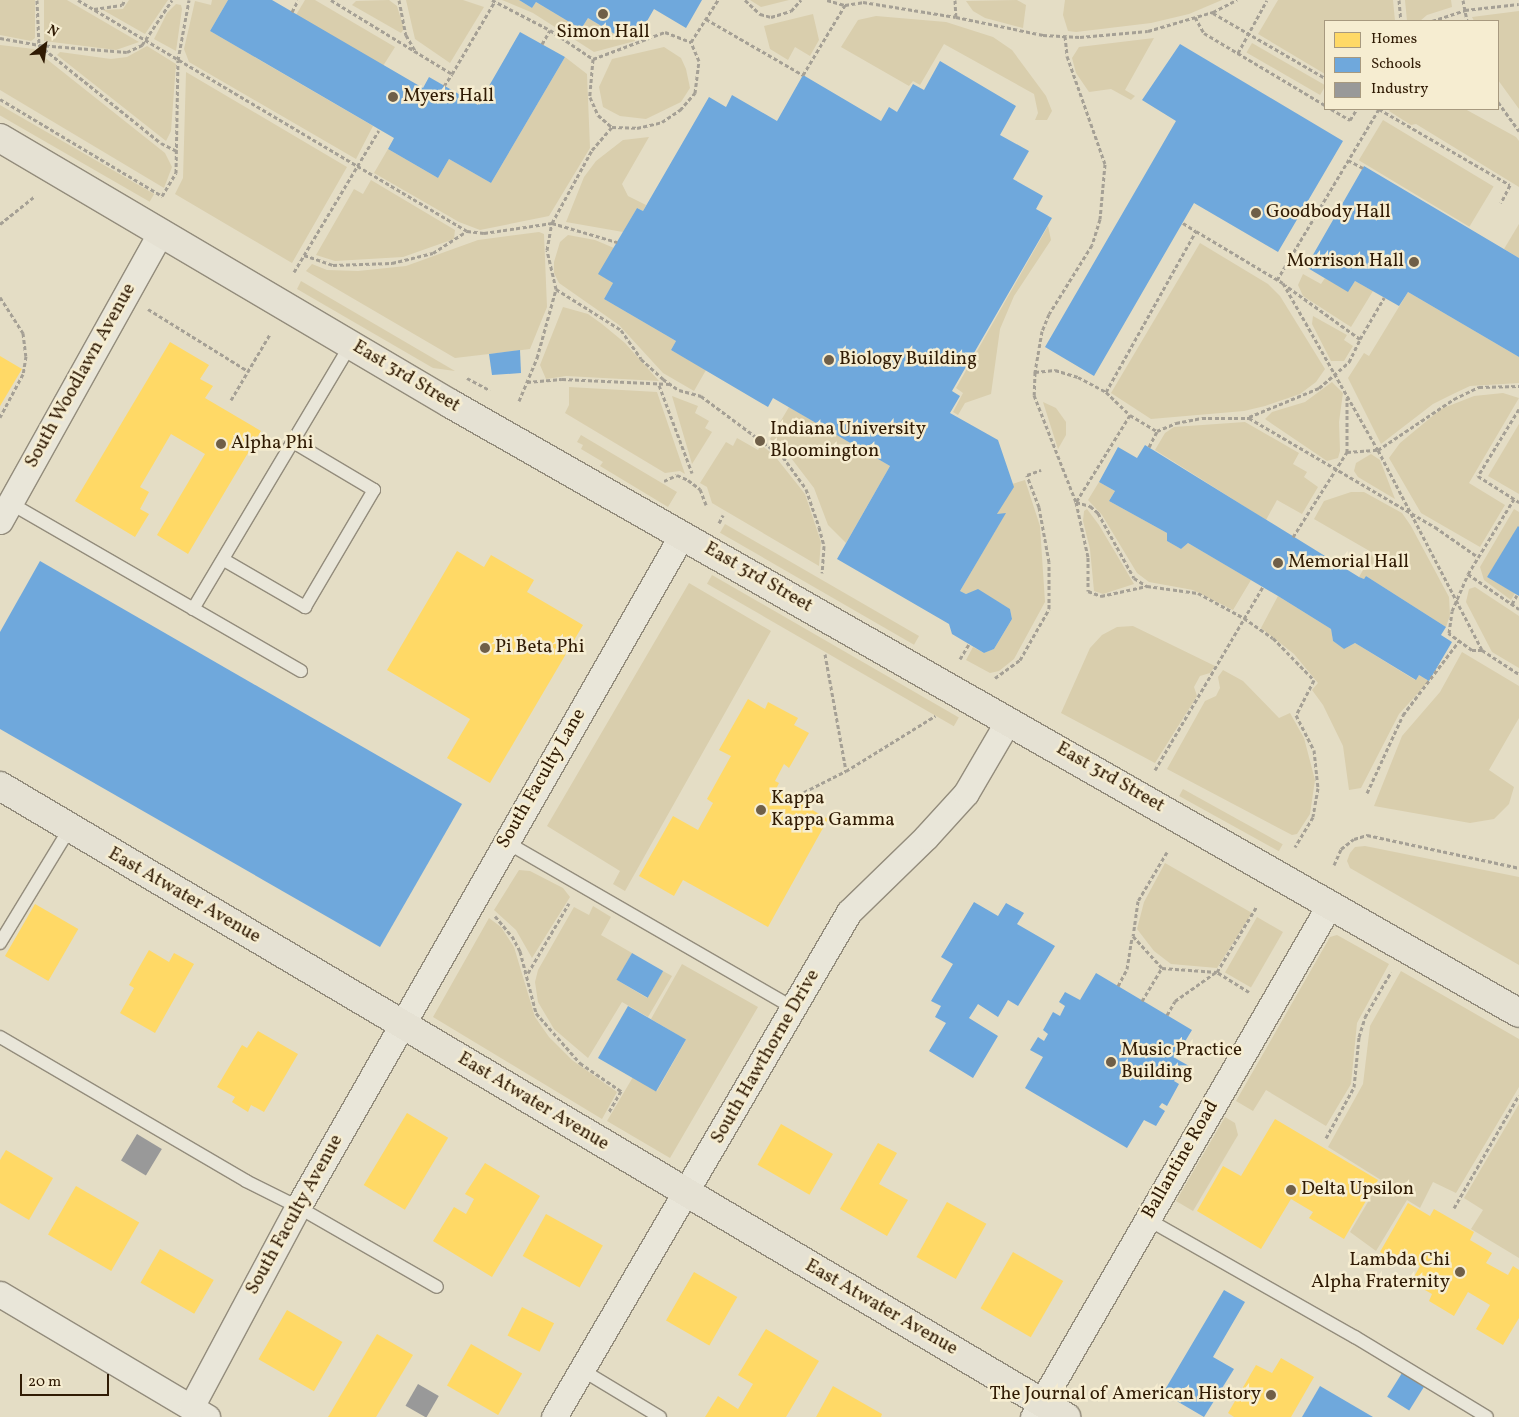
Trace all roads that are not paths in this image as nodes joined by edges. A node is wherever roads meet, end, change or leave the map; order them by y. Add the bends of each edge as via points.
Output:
1 (0, 138) edge
2 (161, 232) junction
3 (351, 344) junction
4 (295, 443) junction
5 (5, 512) edge
6 (682, 535) junction
7 (224, 560) junction
8 (193, 609) junction
9 (301, 671) dead end
10 (1008, 721) junction
11 (0, 786) edge
12 (70, 828) junction
13 (506, 842) junction
14 (1330, 904) junction
15 (0, 943) edge
16 (794, 1008) junction
17 (1519, 1013) edge
18 (402, 1024) junction
19 (0, 1037) edge
20 (687, 1194) junction
21 (298, 1207) junction
22 (1147, 1219) junction
23 (437, 1287) dead end
24 (0, 1294) edge
25 (582, 1370) junction
26 (1037, 1410) edge
27 (199, 1412) edge
28 (554, 1417) edge
29 (660, 1417) edge
30 (1066, 1417) edge
31 (1487, 1417) edge

1 - 2 main road, East 3rd Street
2 - 3 main road, East 3rd Street
2 - 5 street, South Woodlawn Avenue
3 - 4 lane
3 - 6 main road, East 3rd Street
4 - 7 lane
4 - 7 lane via 374,490 305,607
5 - 8 lane
6 - 10 main road, East 3rd Street
6 - 13 street, South Faculty Lane
7 - 8 lane
8 - 9 lane
10 - 14 main road, East 3rd Street
10 - 16 street, South Hawthorne Drive via 966,793 926,838 848,912
11 - 12 main road, East Atwater Avenue
12 - 15 lane
12 - 18 main road, East Atwater Avenue
13 - 16 lane
13 - 18 street, South Faculty Lane
14 - 17 main road, East 3rd Street
14 - 22 street, Ballantine Road
16 - 20 street, South Hawthorne Drive
18 - 20 main road, East Atwater Avenue
18 - 21 street, South Faculty Avenue
19 - 21 lane via 246,1181
20 - 25 street, South Hawthorne Drive
20 - 26 main road, East Atwater Avenue
21 - 23 lane
21 - 27 street, South Faculty Avenue
22 - 26 street, Ballantine Road
22 - 31 lane via 1355,1337
24 - 27 street
25 - 28 street, South Hawthorne Drive
25 - 29 lane
26 - 30 main road, East Atwater Avenue

